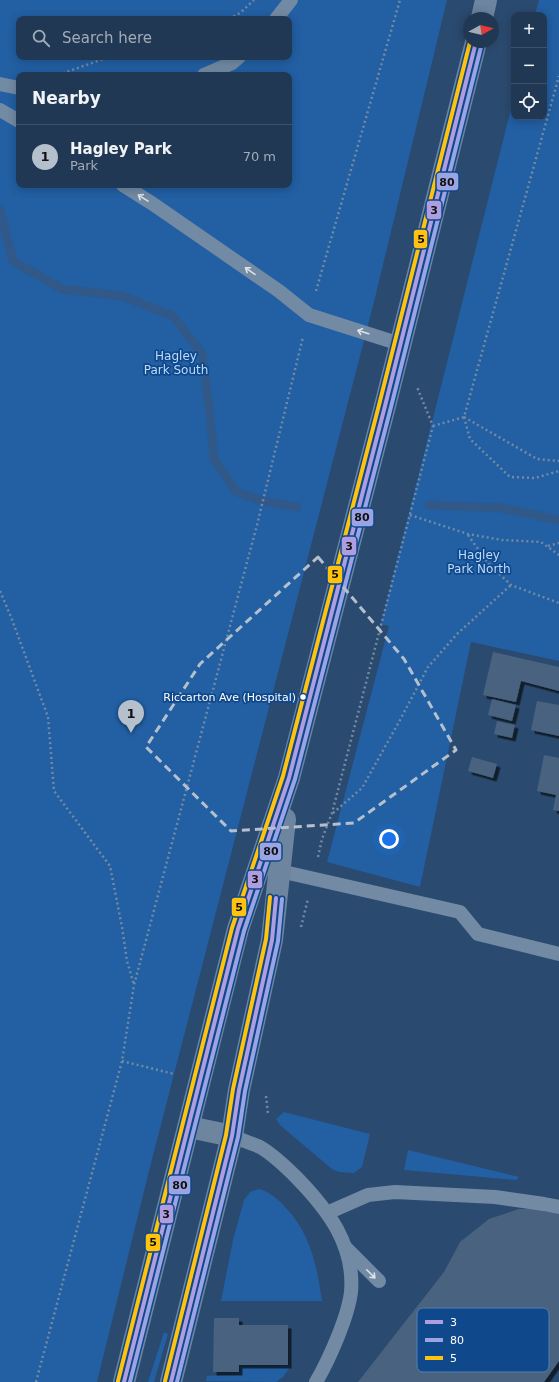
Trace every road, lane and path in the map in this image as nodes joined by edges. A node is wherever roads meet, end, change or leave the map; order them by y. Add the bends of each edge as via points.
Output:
1 (254, 0) edge
2 (291, 0) edge
3 (400, 0) edge
4 (486, 0) edge
5 (483, 12) edge
6 (234, 16) edge
7 (278, 16) edge
8 (474, 48) edge
9 (100, 60) edge
10 (236, 60) edge
11 (66, 72) edge
12 (211, 72) edge
13 (559, 76) edge
14 (0, 84) edge
15 (16, 87) edge
16 (0, 110) edge
17 (16, 119) edge
18 (128, 188) edge
19 (309, 315) junction
20 (400, 344) junction
21 (464, 417) junction
22 (559, 461) edge
23 (559, 471) edge
24 (410, 515) junction
25 (468, 534) junction
26 (559, 543) edge
27 (547, 546) junction
28 (559, 555) edge
29 (511, 585) junction
30 (0, 591) edge
31 (559, 603) edge
32 (332, 813) junction
33 (269, 868) junction
34 (312, 878) junction
35 (301, 927) dead end
36 (559, 954) edge
37 (134, 985) junction
38 (122, 1061) junction
39 (179, 1076) dead end
40 (266, 1091) dead end
41 (268, 1114) dead end
42 (188, 1127) junction
43 (232, 1136) junction
44 (559, 1207) edge
45 (327, 1213) junction
46 (344, 1246) junction
47 (379, 1281) dead end
48 (36, 1382) edge
49 (124, 1382) edge
50 (171, 1382) edge
51 (316, 1382) edge

1 - 6 path
2 - 7 lane
3 - 19 path
4 - 5 main road
8 - 20 main road
9 - 11 path
10 - 12 lane
13 - 21 path
14 - 15 lane
16 - 17 lane
19 -> 18 lane via 279,291
20 -> 19 lane
19 - 37 path via 257,525
20 - 33 main road via 289,778
21 - 22 path via 537,459
21 - 23 path via 470,439 510,477 535,478
21 - 24 path via 433,426
24 - 25 path
24 - 32 path
25 - 27 path via 502,540 541,542
25 - 29 path via 488,563
26 - 27 path
27 - 28 path
29 - 31 path
29 - 32 path via 457,634 428,667 362,788
30 - 37 path via 48,717 54,791 110,866 127,961
32 - 34 path
33 - 34 lane
33 - 42 main road via 238,929
33 - 43 main road via 272,940 239,1090
34 - 35 path
34 - 36 lane via 460,912 478,934
37 - 38 path
38 - 39 path
38 - 48 path
40 - 41 path
42 - 43 main road
42 - 49 main road
43 - 45 lane via 260,1148 281,1162 320,1202
43 - 50 main road
44 - 45 lane via 495,1197 396,1192 368,1195
45 - 46 lane via 338,1229
46 -> 47 lane
46 - 51 lane via 350,1271 351,1293 338,1347

